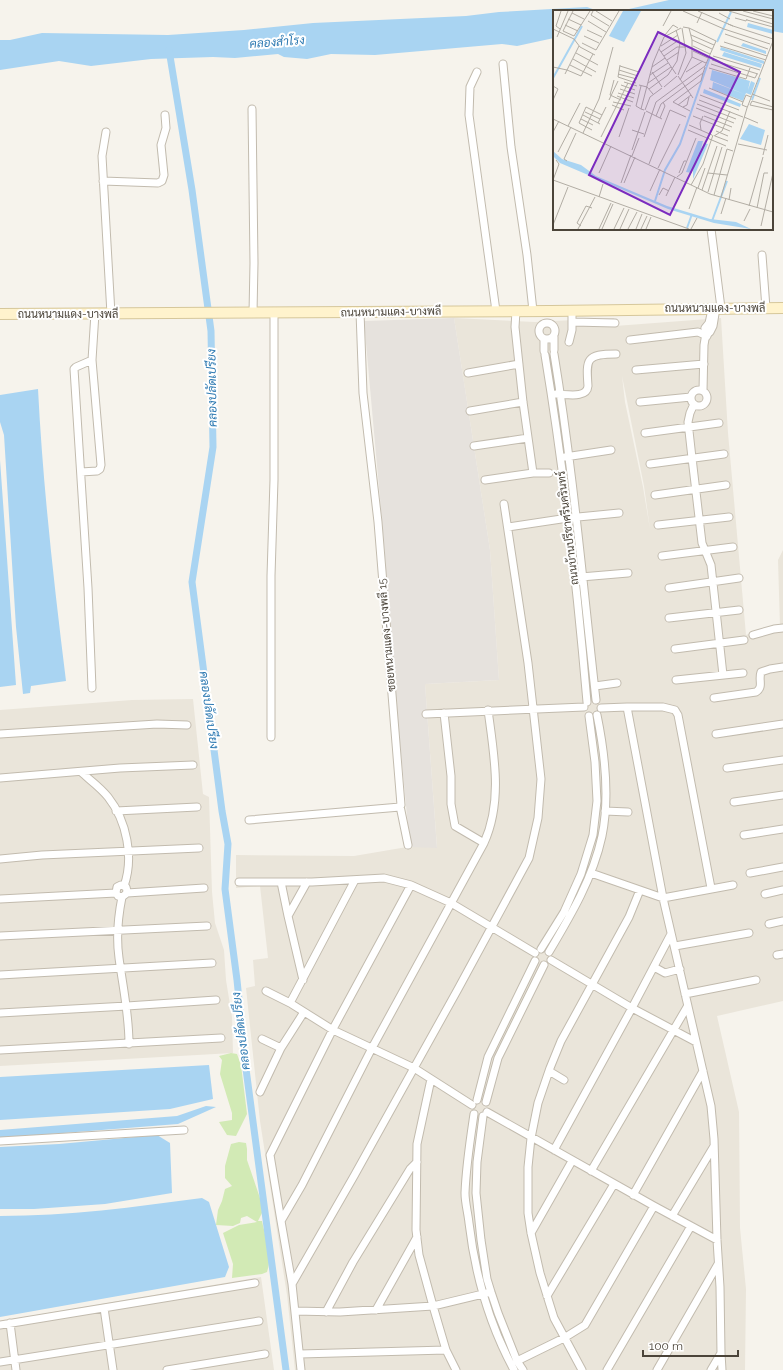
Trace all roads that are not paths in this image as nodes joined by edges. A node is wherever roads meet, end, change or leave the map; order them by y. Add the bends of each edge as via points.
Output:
1 (503, 64) dead end
2 (477, 72) dead end
3 (252, 110) dead end
4 (165, 115) dead end
5 (106, 132) dead end
6 (103, 181) junction
7 (711, 230) edge
8 (762, 255) dead end
9 (716, 308) junction
10 (766, 308) junction
11 (783, 308) edge
12 (496, 311) junction
13 (516, 311) junction
14 (536, 311) junction
15 (551, 311) junction
16 (572, 311) junction
17 (274, 312) junction
18 (360, 312) junction
19 (95, 313) junction
20 (253, 313) junction
21 (0, 314) edge
22 (111, 314) junction
23 (573, 322) junction
24 (615, 323) dead end
25 (552, 324) junction
26 (542, 325) junction
27 (706, 332) junction
28 (554, 337) junction
29 (544, 339) junction
30 (630, 340) dead end
31 (569, 342) dead end
32 (616, 354) dead end
33 (92, 360) junction
34 (520, 364) junction
35 (704, 364) junction
36 (636, 370) dead end
37 (468, 373) dead end
38 (703, 391) junction
39 (561, 394) junction
40 (551, 395) junction
41 (692, 400) junction
42 (523, 402) junction
43 (640, 402) dead end
44 (470, 411) dead end
45 (719, 423) dead end
46 (689, 427) junction
47 (645, 433) dead end
48 (528, 438) junction
49 (474, 446) dead end
50 (610, 450) dead end
51 (724, 454) dead end
52 (568, 456) junction
53 (560, 457) junction
54 (692, 458) junction
55 (650, 464) dead end
56 (81, 472) junction
57 (533, 473) junction
58 (548, 473) dead end
59 (485, 480) dead end
60 (726, 485) dead end
61 (696, 489) junction
62 (655, 495) dead end
63 (504, 504) dead end
64 (619, 512) dead end
65 (577, 516) junction
66 (729, 517) dead end
67 (568, 518) junction
68 (700, 520) junction
69 (658, 525) dead end
70 (508, 527) junction
71 (733, 547) dead end
72 (704, 551) junction
73 (662, 556) dead end
74 (628, 573) dead end
75 (584, 576) junction
76 (574, 578) junction
77 (739, 578) dead end
78 (712, 581) junction
79 (669, 588) dead end
80 (739, 610) dead end
81 (715, 612) junction
82 (669, 618) dead end
83 (783, 628) edge
84 (753, 635) dead end
85 (744, 640) dead end
86 (719, 644) junction
87 (675, 649) dead end
88 (783, 667) edge
89 (743, 673) dead end
90 (723, 675) junction
91 (676, 680) dead end
92 (617, 683) dead end
93 (594, 686) junction
94 (92, 688) dead end
95 (714, 698) dead end
96 (596, 700) junction
97 (586, 704) junction
98 (627, 707) junction
99 (601, 708) junction
100 (534, 709) junction
101 (488, 710) junction
102 (444, 713) junction
103 (426, 714) dead end
104 (593, 715) junction
105 (783, 724) edge
106 (187, 725) dead end
107 (0, 734) edge
108 (716, 734) dead end
109 (271, 737) dead end
110 (783, 760) edge
111 (193, 765) dead end
112 (727, 768) dead end
113 (81, 772) junction
114 (0, 778) edge
115 (783, 795) edge
116 (734, 802) dead end
117 (400, 806) junction
118 (197, 807) dead end
119 (116, 811) junction
120 (605, 811) junction
121 (628, 812) dead end
122 (249, 820) dead end
123 (783, 829) edge
124 (744, 835) dead end
125 (484, 844) junction
126 (408, 845) dead end
127 (199, 848) dead end
128 (128, 851) junction
129 (0, 860) edge
130 (783, 867) edge
131 (591, 873) junction
132 (750, 873) dead end
133 (355, 880) junction
134 (239, 882) dead end
135 (281, 882) junction
136 (307, 882) junction
137 (411, 885) junction
138 (733, 885) dead end
139 (204, 888) dead end
140 (711, 888) junction
141 (640, 890) junction
142 (783, 890) edge
143 (122, 892) junction
144 (765, 894) dead end
145 (663, 898) junction
146 (0, 899) edge
147 (451, 903) junction
148 (288, 916) junction
149 (783, 921) edge
150 (769, 924) dead end
151 (207, 926) dead end
152 (491, 928) junction
153 (117, 930) junction
154 (749, 933) dead end
155 (672, 934) junction
156 (0, 936) edge
157 (675, 946) junction
158 (538, 951) junction
159 (549, 952) junction
160 (551, 960) junction
161 (535, 961) junction
162 (212, 963) dead end
163 (544, 965) junction
164 (654, 967) junction
165 (121, 968) junction
166 (680, 969) junction
167 (0, 975) edge
168 (303, 980) junction
169 (756, 980) dead end
170 (592, 984) junction
171 (266, 991) dead end
172 (685, 994) junction
173 (216, 1000) dead end
174 (290, 1003) junction
175 (127, 1006) junction
176 (687, 1007) junction
177 (632, 1008) junction
178 (304, 1012) junction
179 (0, 1013) edge
180 (673, 1029) junction
181 (333, 1030) junction
182 (221, 1038) dead end
183 (262, 1039) dead end
184 (696, 1042) junction
185 (129, 1044) junction
186 (281, 1048) junction
187 (372, 1048) junction
188 (0, 1050) edge
189 (414, 1068) junction
190 (703, 1070) junction
191 (549, 1071) junction
192 (431, 1079) junction
193 (564, 1080) dead end
194 (260, 1092) dead end
195 (486, 1102) junction
196 (475, 1103) junction
197 (474, 1114) junction
198 (485, 1114) junction
199 (184, 1130) dead end
200 (531, 1138) junction
201 (0, 1141) edge
202 (714, 1145) junction
203 (554, 1150) junction
204 (572, 1161) junction
205 (417, 1162) junction
206 (591, 1171) junction
207 (614, 1184) junction
208 (633, 1195) junction
209 (654, 1206) junction
210 (672, 1216) junction
211 (281, 1221) junction
212 (691, 1226) junction
213 (531, 1233) junction
214 (417, 1236) junction
215 (717, 1240) junction
216 (718, 1264) junction
217 (255, 1283) dead end
218 (292, 1284) junction
219 (491, 1292) junction
220 (482, 1294) junction
221 (547, 1296) junction
222 (433, 1306) junction
223 (104, 1308) junction
224 (295, 1310) junction
225 (376, 1310) junction
226 (326, 1312) junction
227 (259, 1320) dead end
228 (10, 1323) junction
229 (0, 1325) edge
230 (564, 1338) junction
231 (109, 1345) junction
232 (446, 1350) junction
233 (720, 1353) junction
234 (265, 1354) dead end
235 (300, 1354) junction
236 (517, 1360) junction
237 (14, 1361) junction
238 (0, 1362) edge
239 (16, 1370) edge
240 (113, 1370) edge
241 (168, 1370) edge
242 (302, 1370) edge
243 (456, 1370) edge
244 (514, 1370) edge
245 (522, 1370) edge
246 (582, 1370) edge
247 (607, 1370) edge
248 (656, 1370) edge
249 (711, 1370) edge
250 (722, 1370) edge

1 - 14 street via 511,147
2 - 12 street via 470,87 470,130
3 - 20 street
4 - 6 street via 166,128 161,145 164,175 162,181
5 - 6 street via 102,156
6 - 22 street
7 - 9 street
8 - 10 street
9 - 10 main road, ถนนหนามแดง-บางพลี
9 - 16 main road, ถนนหนามแดง-บางพลี
9 - 27 street via 713,326
10 - 11 main road, ถนนหนามแดง-บางพลี
12 - 13 main road, ถนนหนามแดง-บางพลี
12 - 18 main road, ถนนหนามแดง-บางพลี
13 - 14 main road, ถนนหนามแดง-บางพลี
13 - 34 street via 515,327
14 - 15 main road, ถนนหนามแดง-บางพลี
14 - 26 street
15 - 16 main road, ถนนหนามแดง-บางพลี
15 - 25 street
16 - 23 street
17 - 18 main road, ถนนหนามแดง-บางพลี
17 - 20 main road, ถนนหนามแดง-บางพลี
17 - 109 street
18 - 117 street, ซอยหนามแดง-บางพลี 15 via 363,393 379,537
19 - 21 main road, ถนนหนามแดง-บางพลี
19 - 22 main road, ถนนหนามแดง-บางพลี
19 - 33 street
20 - 22 main road, ถนนหนามแดง-บางพลี
23 - 24 street
23 - 31 street
25 - 26 street
25 - 28 street via 555,329
26 - 29 street via 539,333
27 - 30 street
27 - 35 street via 700,336 704,344
28 - 29 street
28 - 39 street, ถนนบ้านปรีชาศรีนครินทร์
29 - 40 street, ถนนบ้านปรีชาศรีนครินทร์
32 - 39 street via 598,355 590,360 587,364 586,393
33 - 56 street via 74,369
33 - 56 street via 101,465 97,472
34 - 37 street
34 - 42 street
35 - 36 street
35 - 38 street
38 - 41 street via 695,391
38 - 41 street via 707,397 704,404 701,406
39 - 40 street
39 - 52 street, ถนนบ้านปรีชาศรีนครินทร์
40 - 53 street, ถนนบ้านปรีชาศรีนครินทร์
41 - 43 street
41 - 46 street
42 - 44 street
42 - 48 street
45 - 46 street
46 - 47 street
46 - 54 street
48 - 49 street
48 - 57 street
50 - 52 street
51 - 54 street
52 - 53 street
52 - 65 street, ถนนบ้านปรีชาศรีนครินทร์
53 - 67 street, ถนนบ้านปรีชาศรีนครินทร์
54 - 55 street
54 - 61 street
56 - 94 street
57 - 58 street
57 - 59 street
60 - 61 street
61 - 62 street
61 - 68 street
63 - 70 street
64 - 65 street
65 - 67 street
65 - 75 street, ถนนบ้านปรีชาศรีนครินทร์
66 - 68 street
67 - 70 street
67 - 76 street, ถนนบ้านปรีชาศรีนครินทร์
68 - 69 street
68 - 72 street
70 - 100 street
71 - 72 street
72 - 73 street
72 - 78 street via 710,560
74 - 75 street
75 - 76 street
75 - 93 street, ถนนบ้านปรีชาศรีนครินทร์
76 - 97 street, ถนนบ้านปรีชาศรีนครินทร์
77 - 78 street
78 - 79 street
78 - 81 street
80 - 81 street
81 - 82 street
81 - 86 street
83 - 84 street
85 - 86 street
86 - 87 street
86 - 90 street
88 - 95 street via 761,672 761,686 756,692
89 - 90 street
90 - 91 street
92 - 93 street
93 - 96 street, ถนนบ้านปรีชาศรีนครินทร์
96 - 97 street
96 - 99 street, ถนนบ้านปรีชาศรีนครินทร์
97 - 100 street
97 - 104 street, ถนนบ้านปรีชาศรีนครินทร์ via 585,711
98 - 99 street
98 - 140 street via 663,707 675,710 678,715
98 - 145 street
99 - 104 street
100 - 101 street
100 - 152 street via 541,779 538,818 529,858
101 - 102 street
101 - 125 street via 496,793 491,828
102 - 103 street
102 - 125 street via 455,826
104 - 120 street, ถนนบ้านปรีชาศรีนครินทร์ via 606,774
104 - 158 street, ถนนบ้านปรีชาศรีนครินทร์ via 596,801 594,835 581,874 564,912
105 - 108 street
106 - 107 street via 157,724
110 - 112 street
111 - 113 street
113 - 114 street
113 - 119 street via 108,798
115 - 116 street
117 - 122 street
117 - 126 street, ซอยหนามแดง-บางพลี 15
118 - 119 street
119 - 128 street via 122,821
120 - 121 street
120 - 131 street, ถนนบ้านปรีชาศรีนครินทร์ via 602,836
123 - 124 street
125 - 147 street
127 - 128 street
128 - 129 street
128 - 143 street via 128,876
130 - 132 street
131 - 141 street
131 - 159 street, ถนนบ้านปรีชาศรีนครินทร์ via 572,913
133 - 136 street
133 - 137 street via 384,878
133 - 168 street
134 - 135 street
135 - 136 street
135 - 148 street
136 - 148 street
137 - 147 street
137 - 181 street
138 - 140 street
139 - 143 street
140 - 145 street
141 - 145 street
141 - 170 street via 629,917
142 - 144 street
143 - 146 street
143 - 153 street
145 - 155 street
147 - 152 street
147 - 187 street
148 - 168 street
149 - 150 street
151 - 153 street
152 - 158 street
152 - 189 street
153 - 156 street
153 - 165 street
154 - 157 street
155 - 157 street
155 - 164 street
157 - 166 street
158 - 159 street via 545,949
158 - 161 street, ถนนบ้านปรีชาศรีนครินทร์
159 - 160 street
160 - 163 street
160 - 170 street
161 - 163 street
161 - 196 street, ถนนบ้านปรีชาศรีนครินทร์ via 488,1057
162 - 165 street
163 - 195 street via 498,1058
164 - 166 street via 664,973
164 - 177 street
165 - 167 street
165 - 175 street
166 - 172 street
168 - 174 street
169 - 172 street
170 - 177 street
170 - 191 street
171 - 174 street
172 - 176 street
173 - 175 street
174 - 178 street
175 - 179 street
175 - 185 street
176 - 180 street
176 - 184 street
177 - 180 street
177 - 203 street
178 - 181 street
178 - 186 street
180 - 184 street
180 - 206 street
181 - 187 street
181 - 211 street via 270,1155
182 - 185 street
183 - 186 street
184 - 190 street
185 - 188 street
186 - 194 street
187 - 189 street
187 - 211 street
189 - 192 street
189 - 218 street
190 - 202 street via 711,1106
190 - 208 street
191 - 193 street
191 - 200 street via 538,1103
192 - 196 street
192 - 205 street via 417,1144
195 - 196 street via 481,1100
195 - 198 street via 488,1107
196 - 197 street, ถนนบ้านปรีชาศรีนครินทร์ via 472,1111
197 - 198 street via 478,1117
197 - 220 street, ถนนบ้านปรีชาศรีนครินทร์ via 467,1157 465,1194 471,1244
198 - 200 street
198 - 219 street via 477,1162 476,1193 481,1240
199 - 201 street
200 - 203 street
200 - 213 street via 528,1167 528,1213
202 - 210 street
202 - 215 street
203 - 204 street
204 - 206 street
204 - 213 street
205 - 214 street
205 - 226 street via 410,1169 353,1262
206 - 207 street
207 - 208 street
207 - 221 street
208 - 209 street
209 - 210 street
209 - 230 street via 585,1325
210 - 212 street
211 - 218 street
212 - 215 street
212 - 247 street
213 - 221 street
214 - 222 street via 419,1255
214 - 225 street
215 - 216 street
216 - 233 street
216 - 248 street
217 - 223 street
218 - 224 street
219 - 220 street
219 - 236 street
220 - 222 street
220 - 244 street, ถนนบ้านปรีชาศรีนครินทร์
221 - 230 street
222 - 225 street
222 - 232 street
223 - 228 street
223 - 231 street
224 - 226 street
224 - 235 street
225 - 226 street
227 - 231 street
228 - 229 street
228 - 237 street
230 - 236 street
230 - 246 street
231 - 237 street
231 - 240 street
232 - 235 street
232 - 243 street
233 - 249 street
233 - 250 street
234 - 241 street
235 - 242 street
236 - 245 street
237 - 238 street
237 - 239 street

